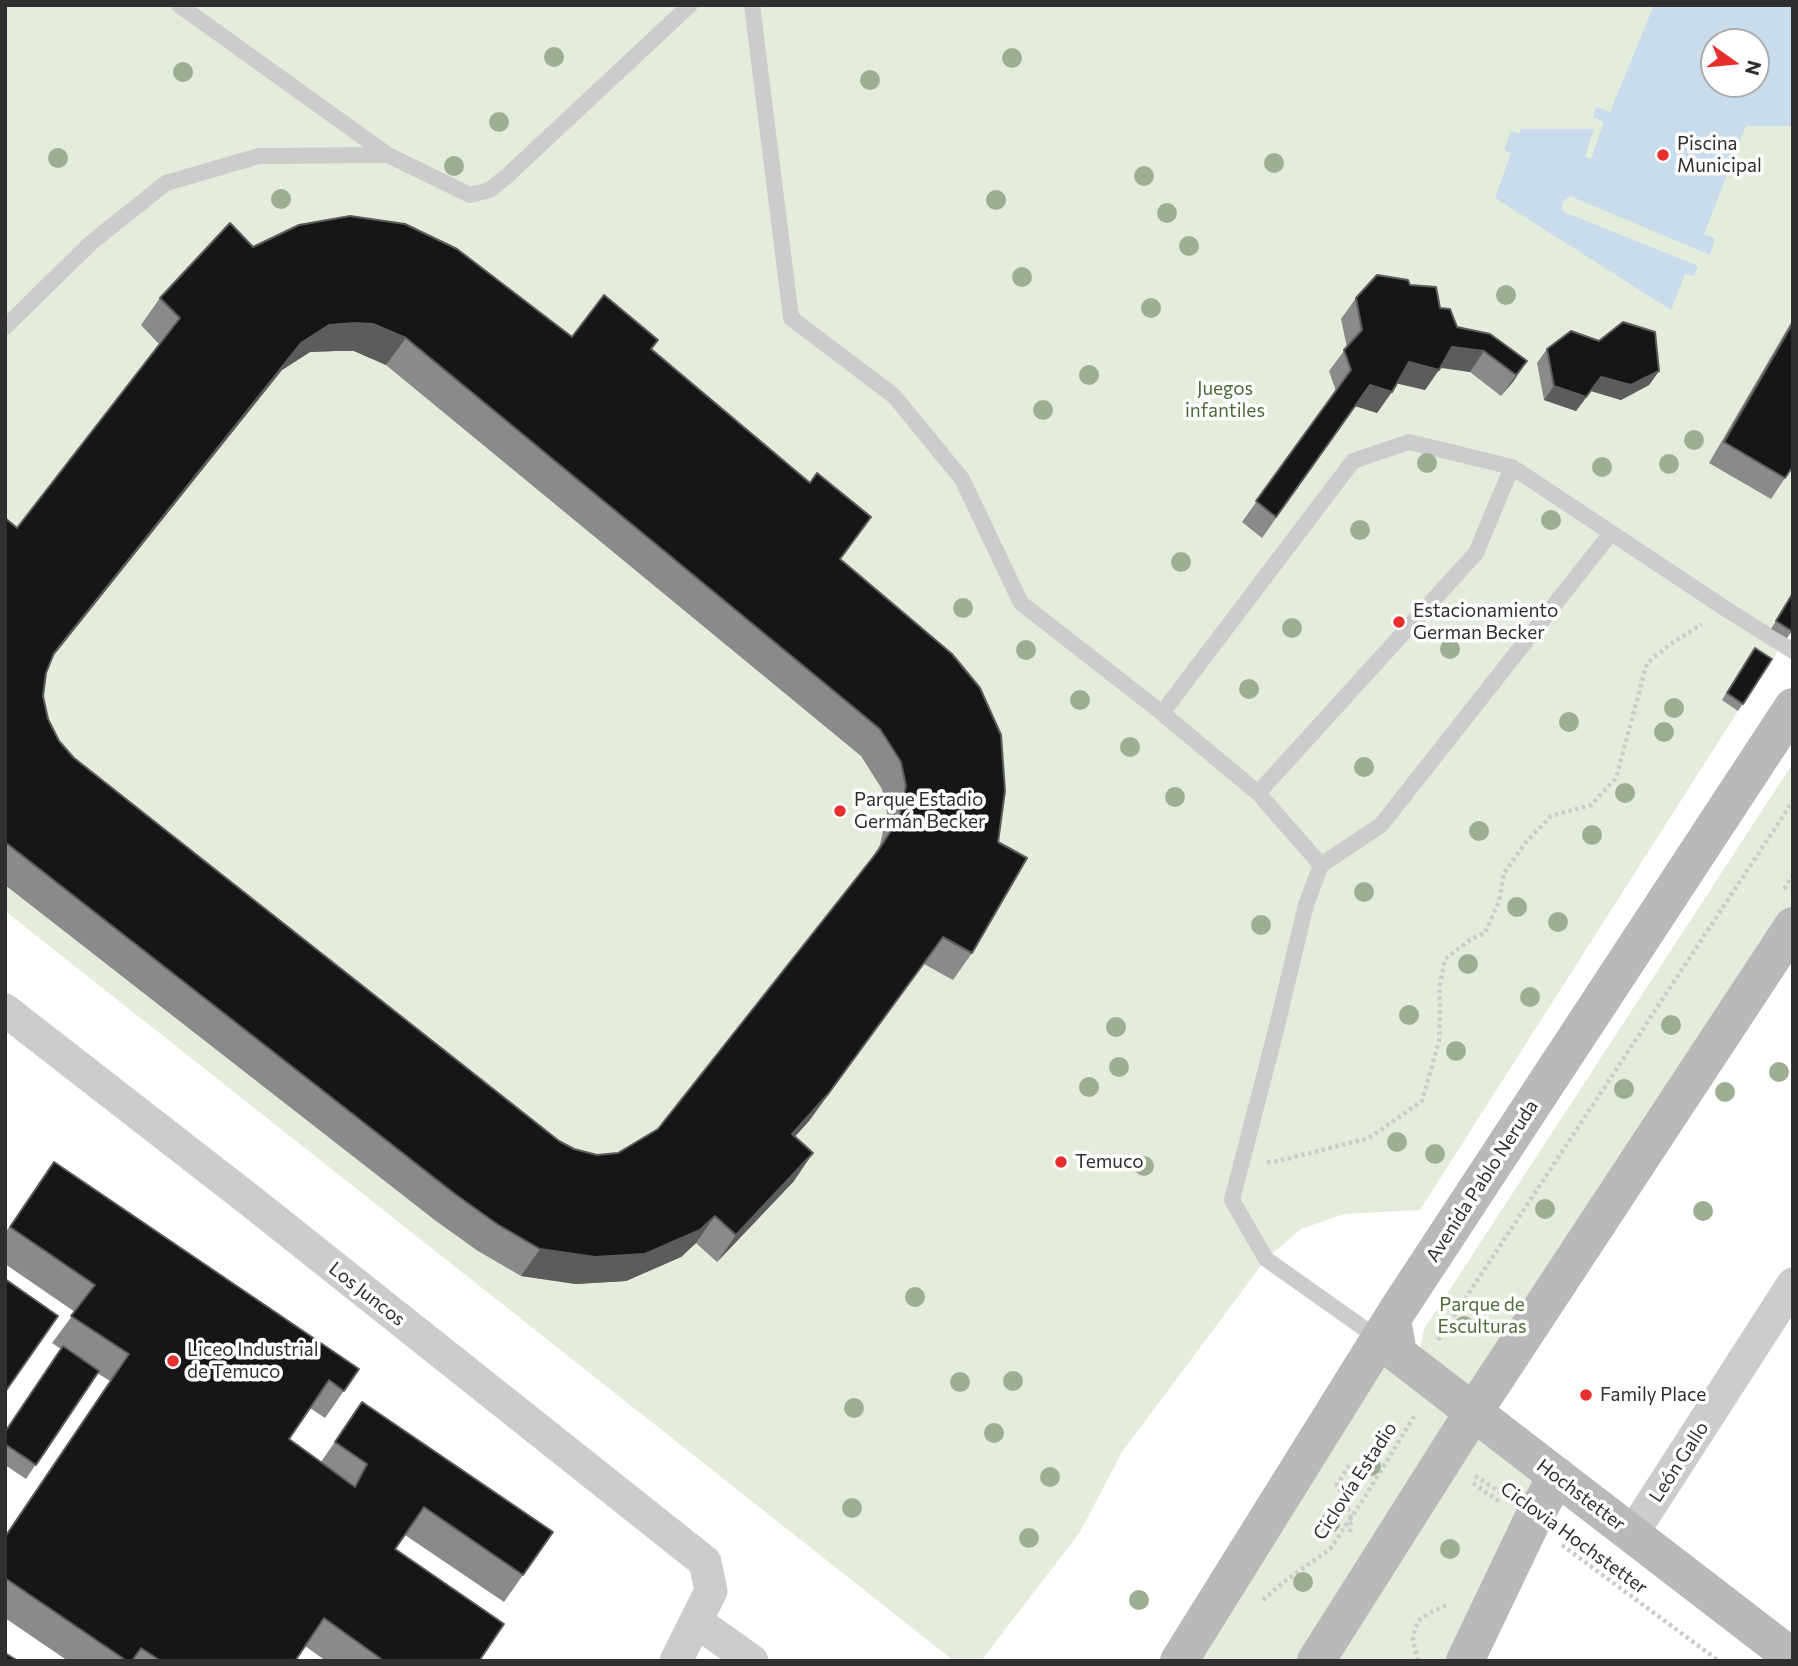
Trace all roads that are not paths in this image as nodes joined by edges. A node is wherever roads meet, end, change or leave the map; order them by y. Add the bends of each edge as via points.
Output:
1 (179, 5) edge
2 (690, 5) edge
3 (752, 5) edge
4 (388, 155) junction
5 (5, 327) edge
6 (1513, 467) junction
7 (1611, 533) junction
8 (1793, 651) edge
9 (1793, 707) edge
10 (1162, 713) junction
11 (1258, 793) junction
12 (1321, 865) junction
13 (1793, 926) edge
14 (5, 1010) edge
15 (1793, 1284) edge
16 (1385, 1329) junction
17 (1474, 1411) junction
18 (1556, 1476) junction
19 (1632, 1534) junction
20 (697, 1622) junction
21 (1793, 1658) edge
22 (676, 1661) edge
23 (752, 1661) edge
24 (1179, 1661) edge
25 (1316, 1661) edge
26 (1465, 1661) edge

1 - 4 lane
2 - 4 lane via 491,190 470,195
3 - 10 lane via 791,318 894,396 962,479 1021,603
4 - 5 lane via 259,156 166,183 92,242
6 - 7 lane
6 - 10 lane via 1409,442 1353,461
6 - 11 lane via 1476,553
7 - 8 lane
7 - 12 lane via 1381,825
9 - 16 main road, Avenida Pablo Neruda
10 - 11 lane
11 - 12 lane
12 - 16 lane via 1306,905 1232,1200 1266,1259
13 - 17 main road
14 - 20 street, Los Juncos via 705,1562 711,1591
15 - 19 street, León Gallo
16 - 17 main road, Hochstetter via 1398,1354
16 - 24 main road, Avenida Pablo Neruda
17 - 18 main road, Hochstetter
17 - 25 main road
18 - 19 main road, Hochstetter
18 - 26 main road
19 - 21 main road, Hochstetter
20 - 22 street
20 - 23 street

